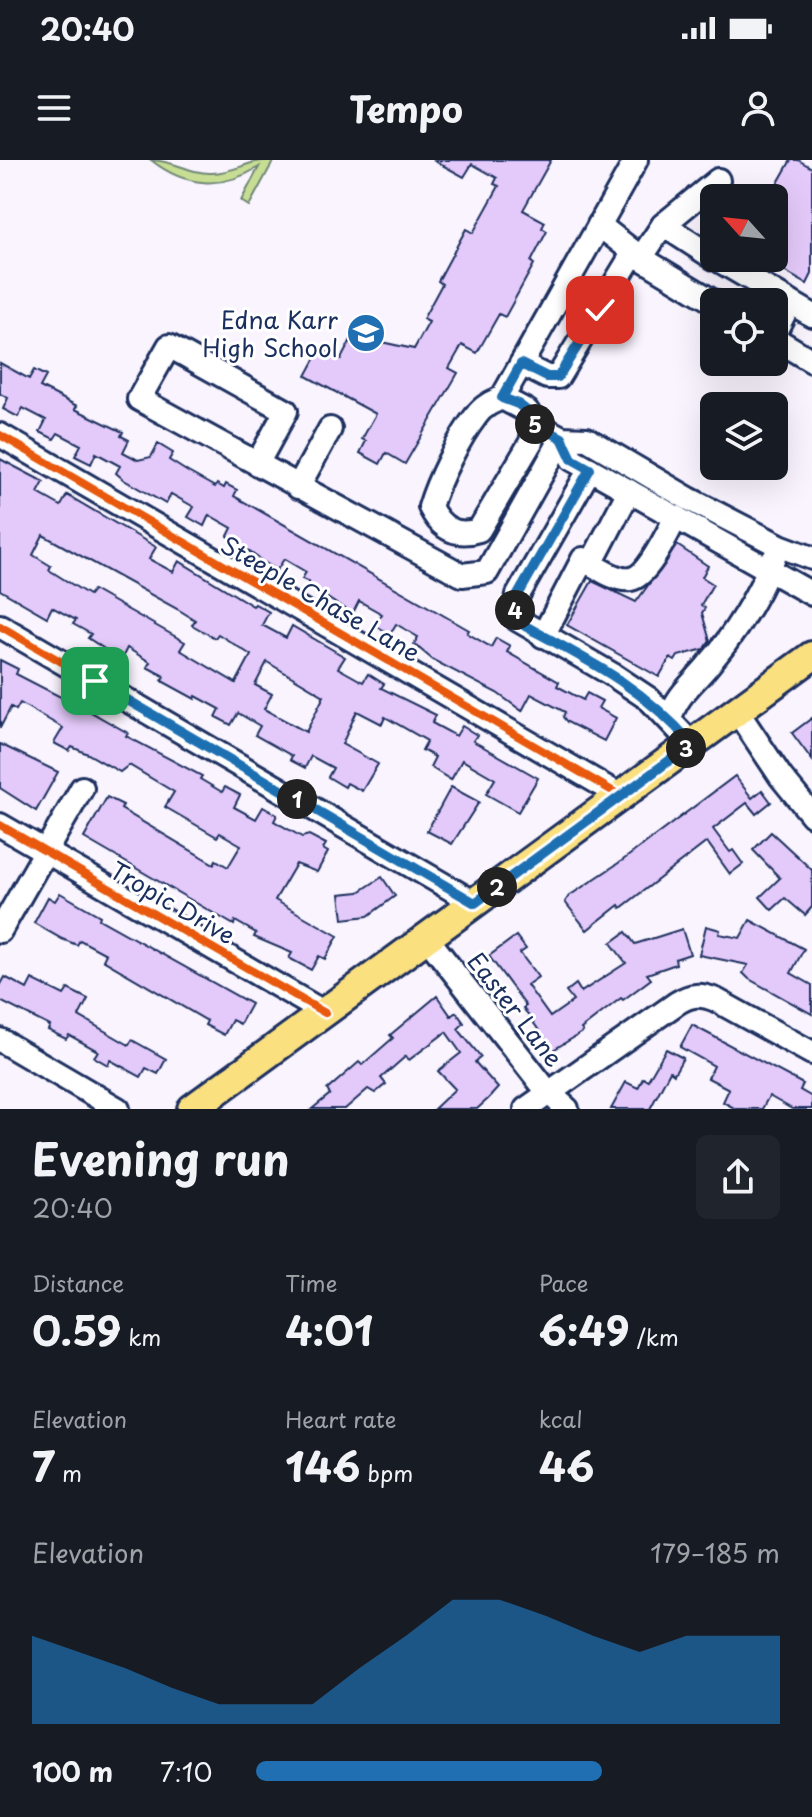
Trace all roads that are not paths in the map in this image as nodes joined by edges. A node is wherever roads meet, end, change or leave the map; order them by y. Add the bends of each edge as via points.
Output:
1 (636, 160) edge
2 (718, 180) dead end
3 (599, 225) junction
4 (663, 225) junction
5 (700, 249) edge
6 (638, 255) junction
7 (736, 272) edge
8 (761, 288) edge
9 (700, 293) edge
10 (788, 304) edge
11 (812, 315) edge
12 (788, 345) edge
13 (812, 361) edge
14 (521, 364) junction
15 (502, 398) junction
16 (535, 424) junction
17 (330, 429) dead end
18 (0, 435) edge
19 (562, 438) junction
20 (257, 464) junction
21 (636, 468) junction
22 (590, 469) junction
23 (298, 487) junction
24 (627, 490) junction
25 (676, 517) junction
26 (780, 546) junction
27 (812, 558) edge
28 (591, 564) junction
29 (769, 569) junction
30 (812, 594) edge
31 (0, 626) edge
32 (543, 636) junction
33 (812, 656) edge
34 (737, 711) junction
35 (670, 719) junction
36 (692, 744) junction
37 (82, 788) dead end
38 (621, 796) junction
39 (812, 815) edge
40 (0, 825) edge
41 (46, 852) junction
42 (475, 903) junction
43 (0, 931) edge
44 (427, 938) junction
45 (325, 1013) junction
46 (0, 1040) edge
47 (812, 1053) edge
48 (547, 1091) junction
49 (118, 1109) edge
50 (192, 1109) edge
51 (526, 1109) edge
52 (567, 1109) edge

1 - 3 street
2 - 4 street
3 - 6 street
3 - 14 street
4 - 5 street
4 - 6 street
6 - 9 street
6 - 14 street via 558,377
7 - 8 street
10 - 11 street
12 - 13 street
14 - 15 street
15 - 16 street via 527,411
15 - 16 street via 476,415 435,492 430,507 438,522 465,534 479,530 531,442
16 - 19 street
17 - 23 street
18 - 38 street, Steeple Chase Lane
19 - 21 street via 587,439
19 - 22 street via 572,459
19 - 23 street via 487,572 477,576 462,575
20 - 20 street via 139,399 169,346 286,411
20 - 23 street
21 - 24 street
21 - 26 street
22 - 24 street
22 - 32 street via 518,595 518,620
24 - 25 street
24 - 28 street
25 - 28 street via 643,572 631,579
25 - 29 street
26 - 27 street
26 - 29 street
28 - 32 street via 583,559
29 - 30 street
29 - 35 street via 710,664 681,693
31 - 42 street
32 - 35 street via 613,675
33 - 34 main road
34 - 36 main road
34 - 39 street
35 - 36 street
36 - 38 main road
37 - 41 street
38 - 42 main road
40 - 41 street, Tropic Drive
41 - 43 street
41 - 45 street, Tropic Drive
42 - 44 main road
44 - 45 main road
44 - 48 street, Easter Lane
45 - 50 main road
46 - 49 street
47 - 48 street via 700,995 677,1003
48 - 51 street
48 - 52 street, Easter Lane

